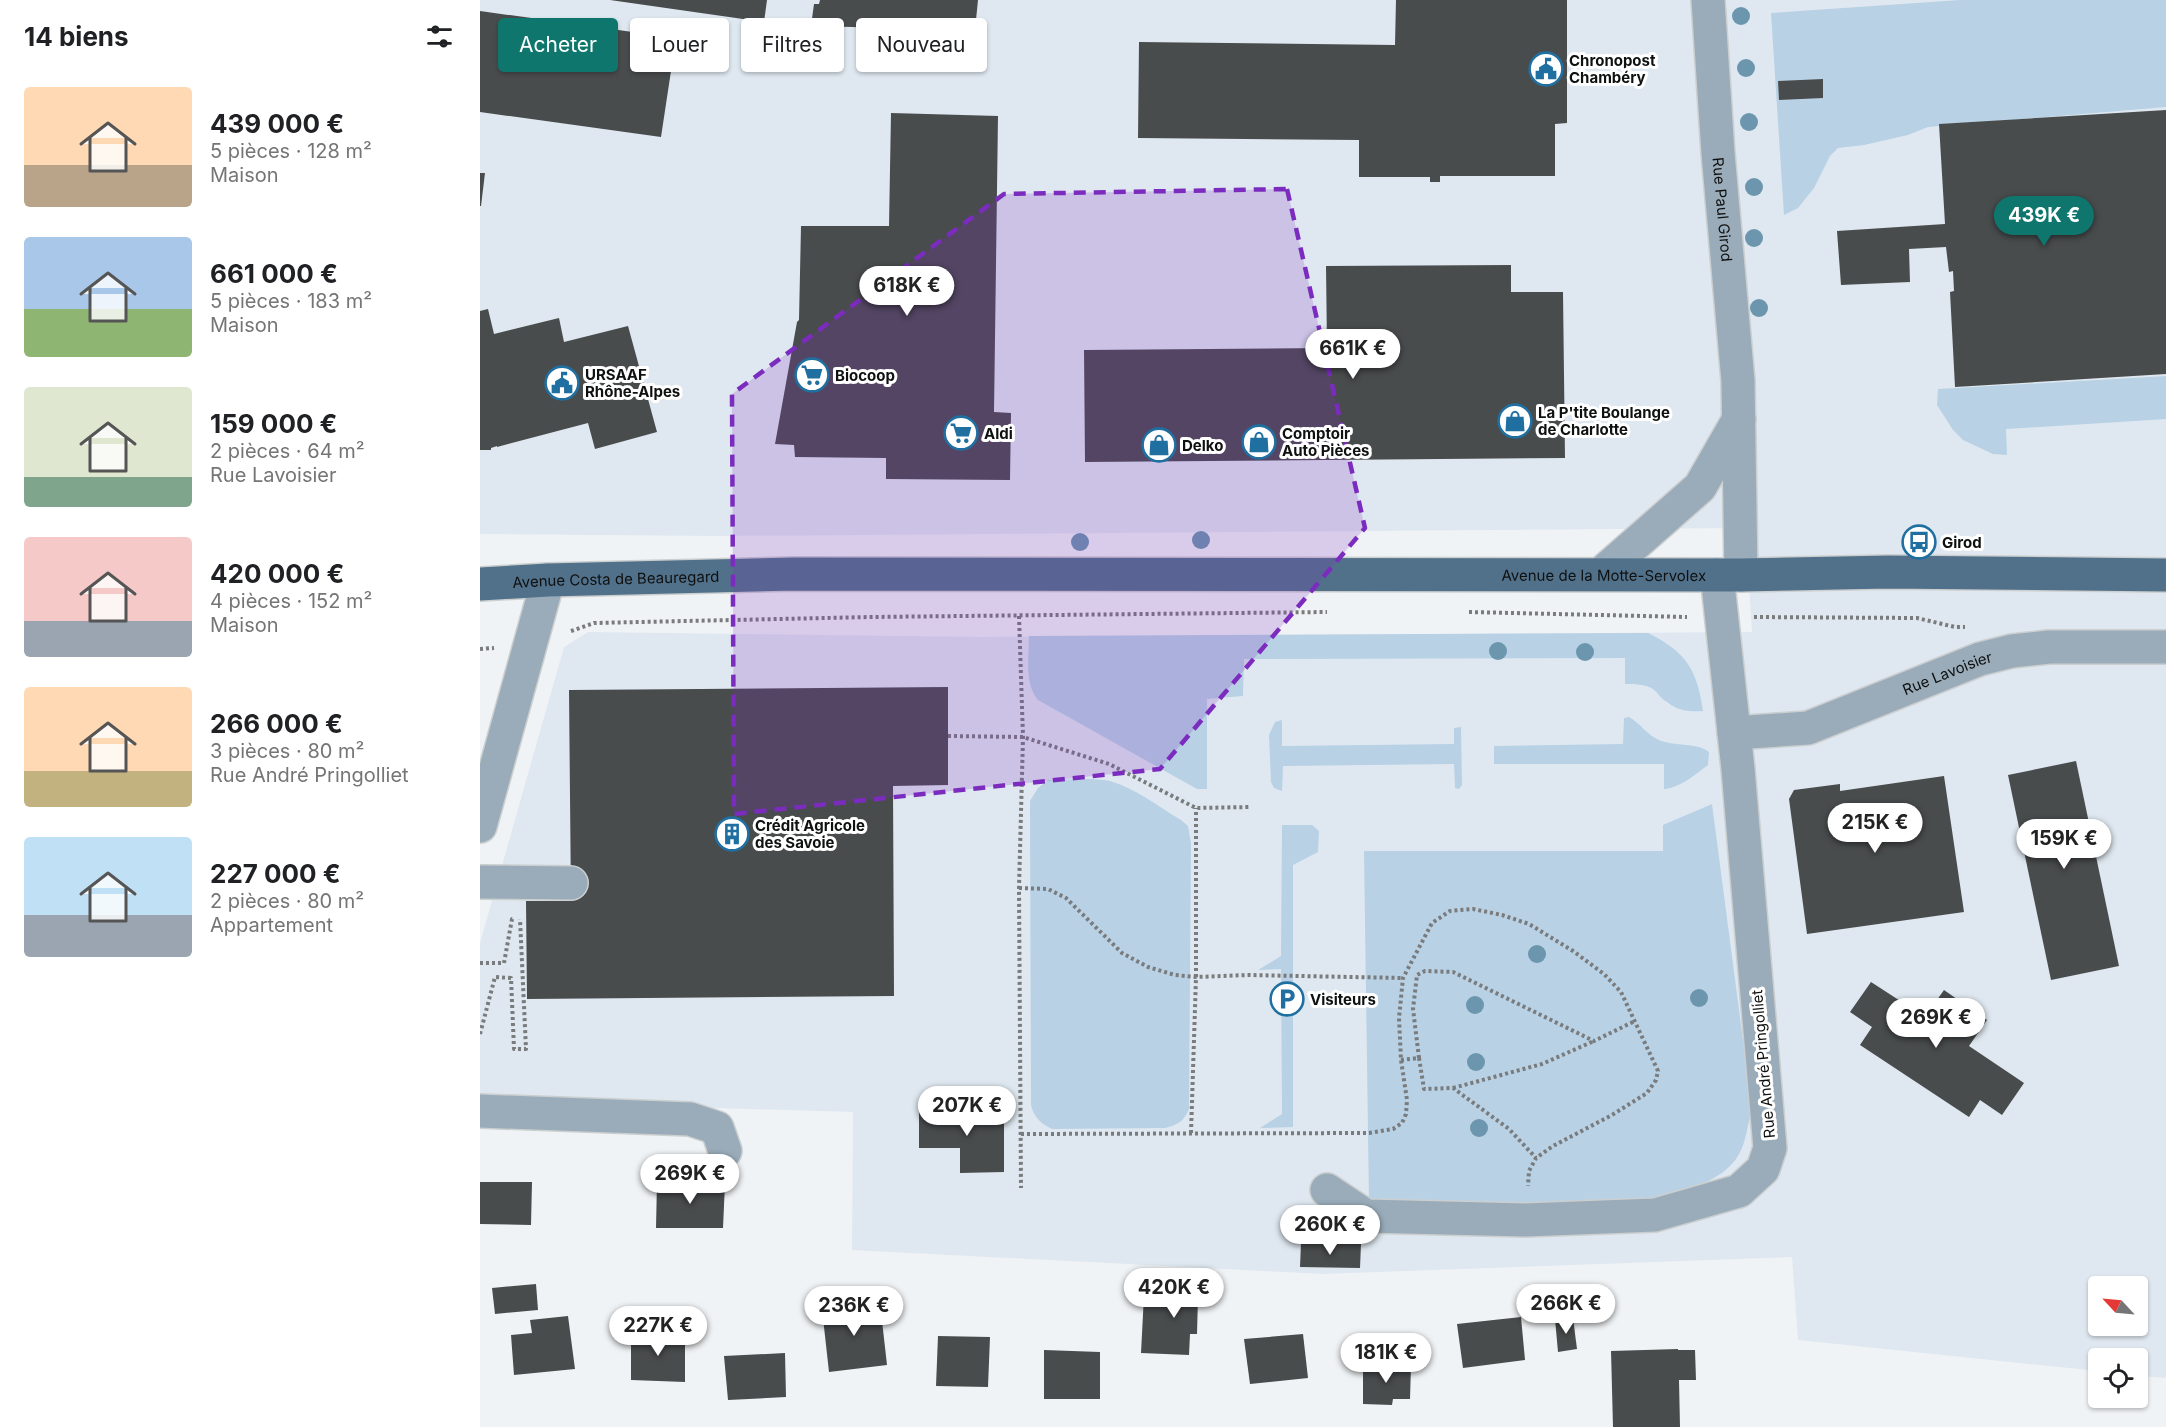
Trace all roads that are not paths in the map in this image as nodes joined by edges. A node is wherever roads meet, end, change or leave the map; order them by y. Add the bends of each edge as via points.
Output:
1 (1708, 0) edge
2 (1740, 418) junction
3 (1601, 574) junction
4 (752, 575) joint
5 (1729, 575) junction
6 (2166, 575) edge
7 (548, 580) junction
8 (480, 584) edge
9 (2166, 647) edge
10 (1734, 733) junction
11 (480, 826) edge
12 (480, 882) edge
13 (571, 883) dead end
14 (480, 1112) edge
15 (725, 1151) dead end
16 (1327, 1190) dead end

1 - 2 street, Rue Paul Girod
2 - 3 street via 1700,487
2 - 5 street, Rue Paul Girod
3 - 4 main road, Avenue de la Motte-Servolex
3 - 5 main road, Avenue de la Motte-Servolex
4 - 7 main road, Avenue Costa de Beauregard
5 - 6 main road, Avenue de la Motte-Servolex
5 - 10 street, Rue André Pringolliet via 1720,617
7 - 8 main road, Avenue Costa de Beauregard
7 - 11 street
9 - 10 street, Rue Lavoisier via 2049,647 2012,651 1980,659 1808,728
10 - 16 street, Rue André Pringolliet via 1770,1148 1763,1169 1739,1191 1655,1215 1525,1220 1366,1216
12 - 13 street
14 - 15 street via 690,1119 717,1128

